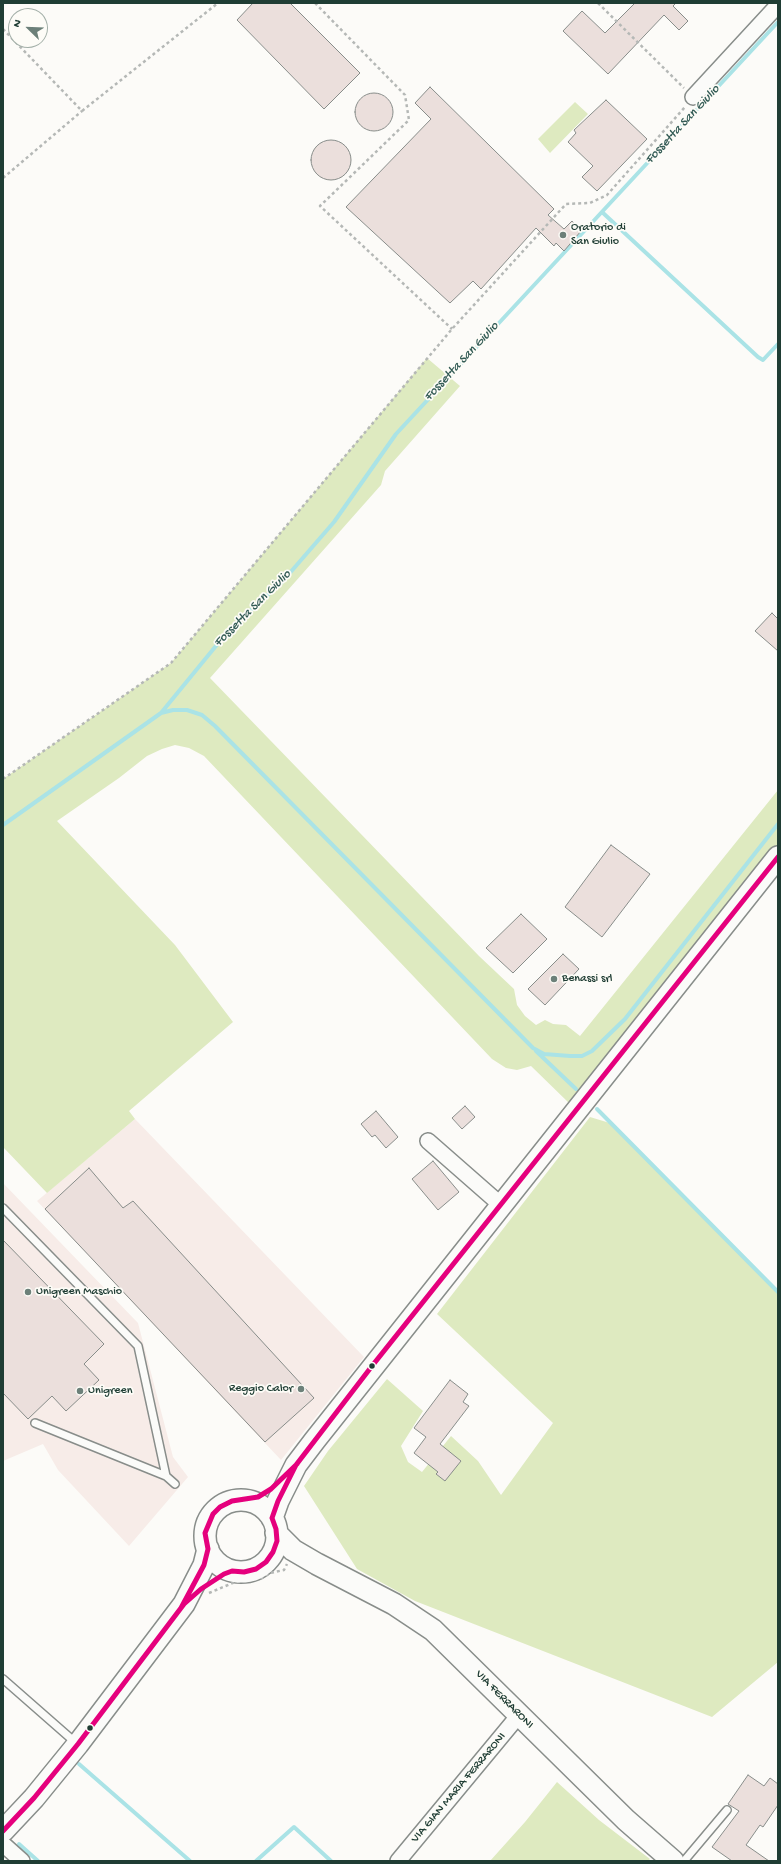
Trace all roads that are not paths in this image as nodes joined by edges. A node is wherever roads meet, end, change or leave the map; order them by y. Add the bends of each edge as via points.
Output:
1 (778, 5) edge
2 (693, 97) road end
3 (778, 857) edge
4 (428, 1141) dead end
5 (501, 1206) junction
6 (3, 1208) edge
7 (35, 1423) dead end
8 (296, 1465) junction
9 (166, 1476) junction
10 (175, 1484) dead end
11 (247, 1500) junction
12 (274, 1526) junction
13 (208, 1549) junction
14 (317, 1564) junction
15 (262, 1565) junction
16 (232, 1571) junction
17 (184, 1604) junction
18 (3, 1679) edge
19 (519, 1715) junction
20 (78, 1744) junction
21 (727, 1810) dead end
22 (3, 1831) edge
23 (3, 1844) edge
24 (22, 1861) edge
25 (398, 1861) edge
26 (673, 1861) edge
27 (684, 1861) edge

1 - 2 street
3 - 5 street
4 - 5 street
5 - 8 street
6 - 9 lane via 138,1346
7 - 9 lane
8 - 11 street via 271,1489
8 - 12 street via 278,1501
9 - 10 lane
11 - 12 street via 255,1503
11 - 13 street via 232,1501 220,1506 212,1514 205,1533
12 - 14 street, VIA FERRARONI via 293,1550
12 - 15 street via 277,1541 273,1552
13 - 16 street via 213,1558 225,1569
13 - 17 street via 204,1565
14 - 15 street, VIA FERRARONI via 288,1560
14 - 19 street, VIA FERRARONI via 394,1604 433,1630
15 - 16 street via 244,1572
16 - 17 street via 201,1589
17 - 20 street
18 - 20 lane
19 - 25 street, VIA GIAN MARIA FERRARONI
19 - 26 street, VIA FERRARONI via 626,1820
20 - 22 street
21 - 27 lane
23 - 24 street

